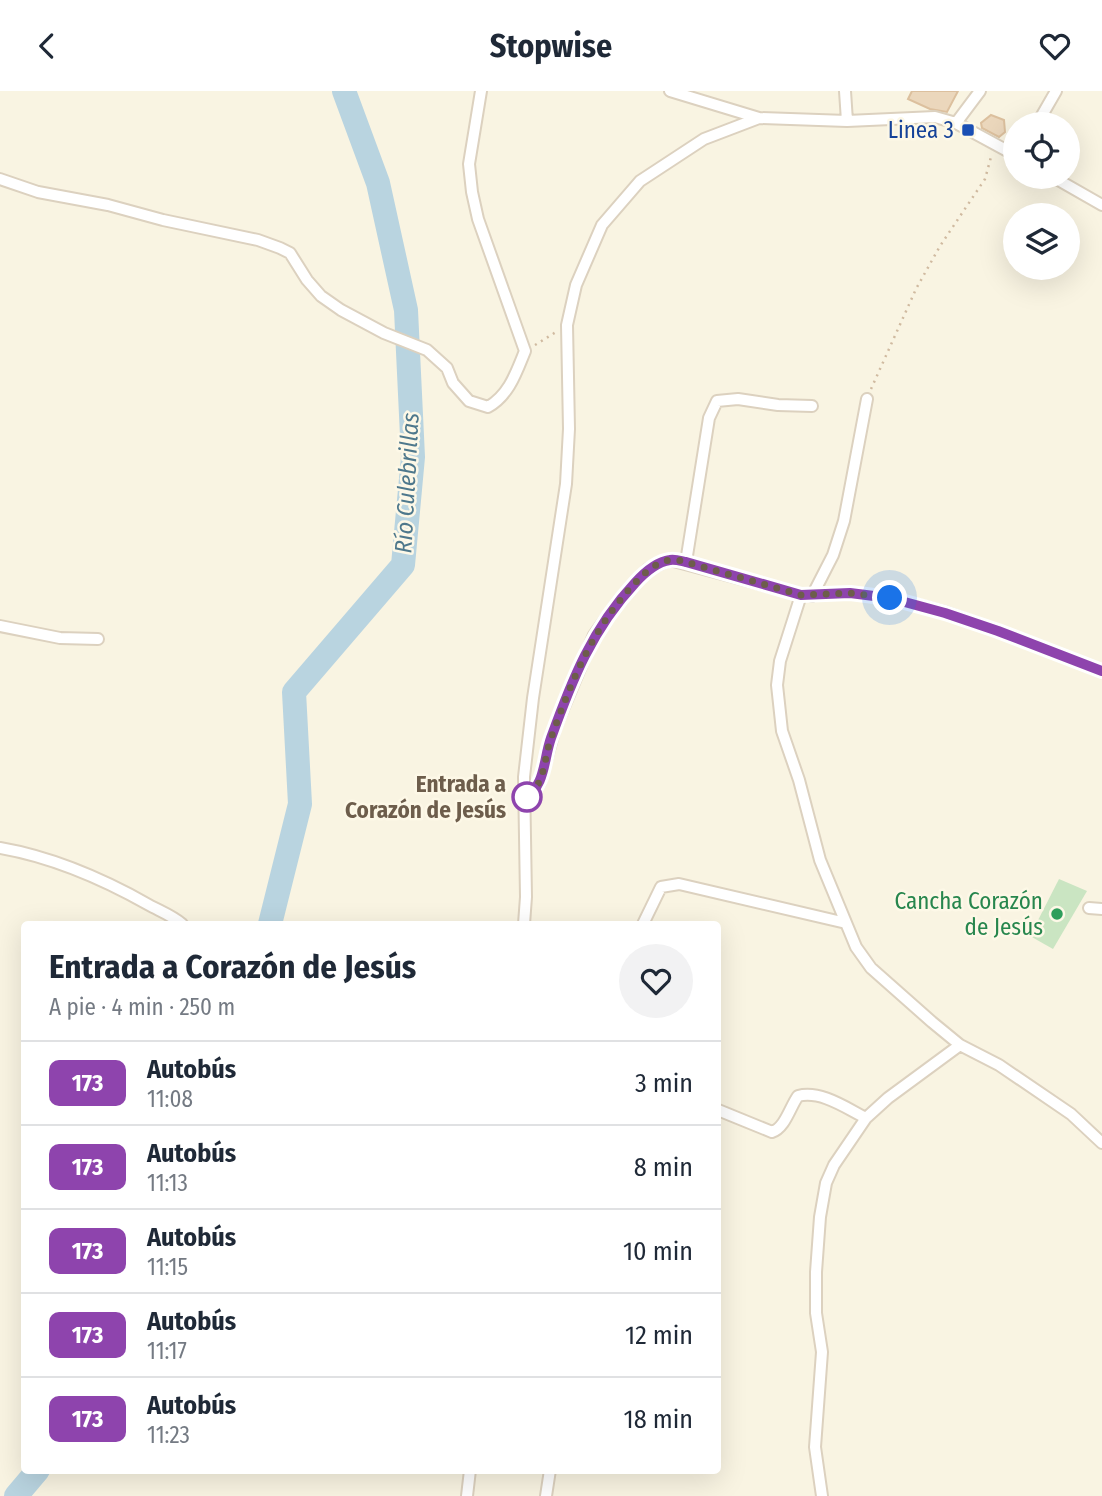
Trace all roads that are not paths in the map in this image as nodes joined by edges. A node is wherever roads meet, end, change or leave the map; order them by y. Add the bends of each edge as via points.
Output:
1 (481, 91) edge
2 (670, 91) edge
3 (845, 91) edge
4 (979, 91) edge
5 (1056, 91) edge
6 (1044, 112) edge
7 (760, 118) junction
8 (847, 121) junction
9 (956, 123) junction
10 (1003, 149) edge
11 (0, 179) edge
12 (1074, 189) edge
13 (1102, 205) edge
14 (867, 399) road end
15 (812, 406) dead end
16 (686, 562) junction
17 (806, 596) junction
18 (0, 626) edge
19 (97, 639) dead end
20 (1102, 671) edge
21 (524, 799) junction
22 (0, 848) edge
23 (1089, 908) dead end
24 (1102, 909) edge
25 (177, 921) edge
26 (524, 921) edge
27 (644, 921) edge
28 (846, 923) junction
29 (960, 1045) junction
30 (721, 1111) edge
31 (866, 1118) junction
32 (1102, 1143) edge
33 (470, 1474) edge
34 (549, 1474) edge
35 (467, 1496) edge
36 (546, 1496) edge
37 (822, 1496) edge

1 - 11 street via 469,164 471,192 525,351 501,400 488,407 469,401 438,357 384,333 321,296 290,253 280,248 38,192
2 - 7 street
3 - 8 street
4 - 9 street
5 - 6 street
7 - 8 street
7 - 21 street via 704,139 640,181 602,225 576,285 567,324 566,484 533,698
8 - 9 street via 935,117
9 - 10 street
12 - 13 street
14 - 17 street via 844,520 833,555
15 - 16 street via 717,401 709,418
16 - 17 street
16 - 21 street via 670,560 648,569 594,635 555,728 540,782
17 - 20 street via 850,593 890,598 998,631
17 - 28 street via 780,661 781,721 820,860
18 - 19 street via 60,638
21 - 26 street
22 - 25 street via 72,869
23 - 24 street
27 - 28 street via 661,887 679,884
28 - 29 street via 871,968
29 - 31 street
29 - 32 street via 999,1065 1071,1114
30 - 31 street via 777,1131 798,1096 806,1094
31 - 37 street via 834,1165 820,1217 816,1313 821,1381 815,1447
33 - 35 street
34 - 36 street

